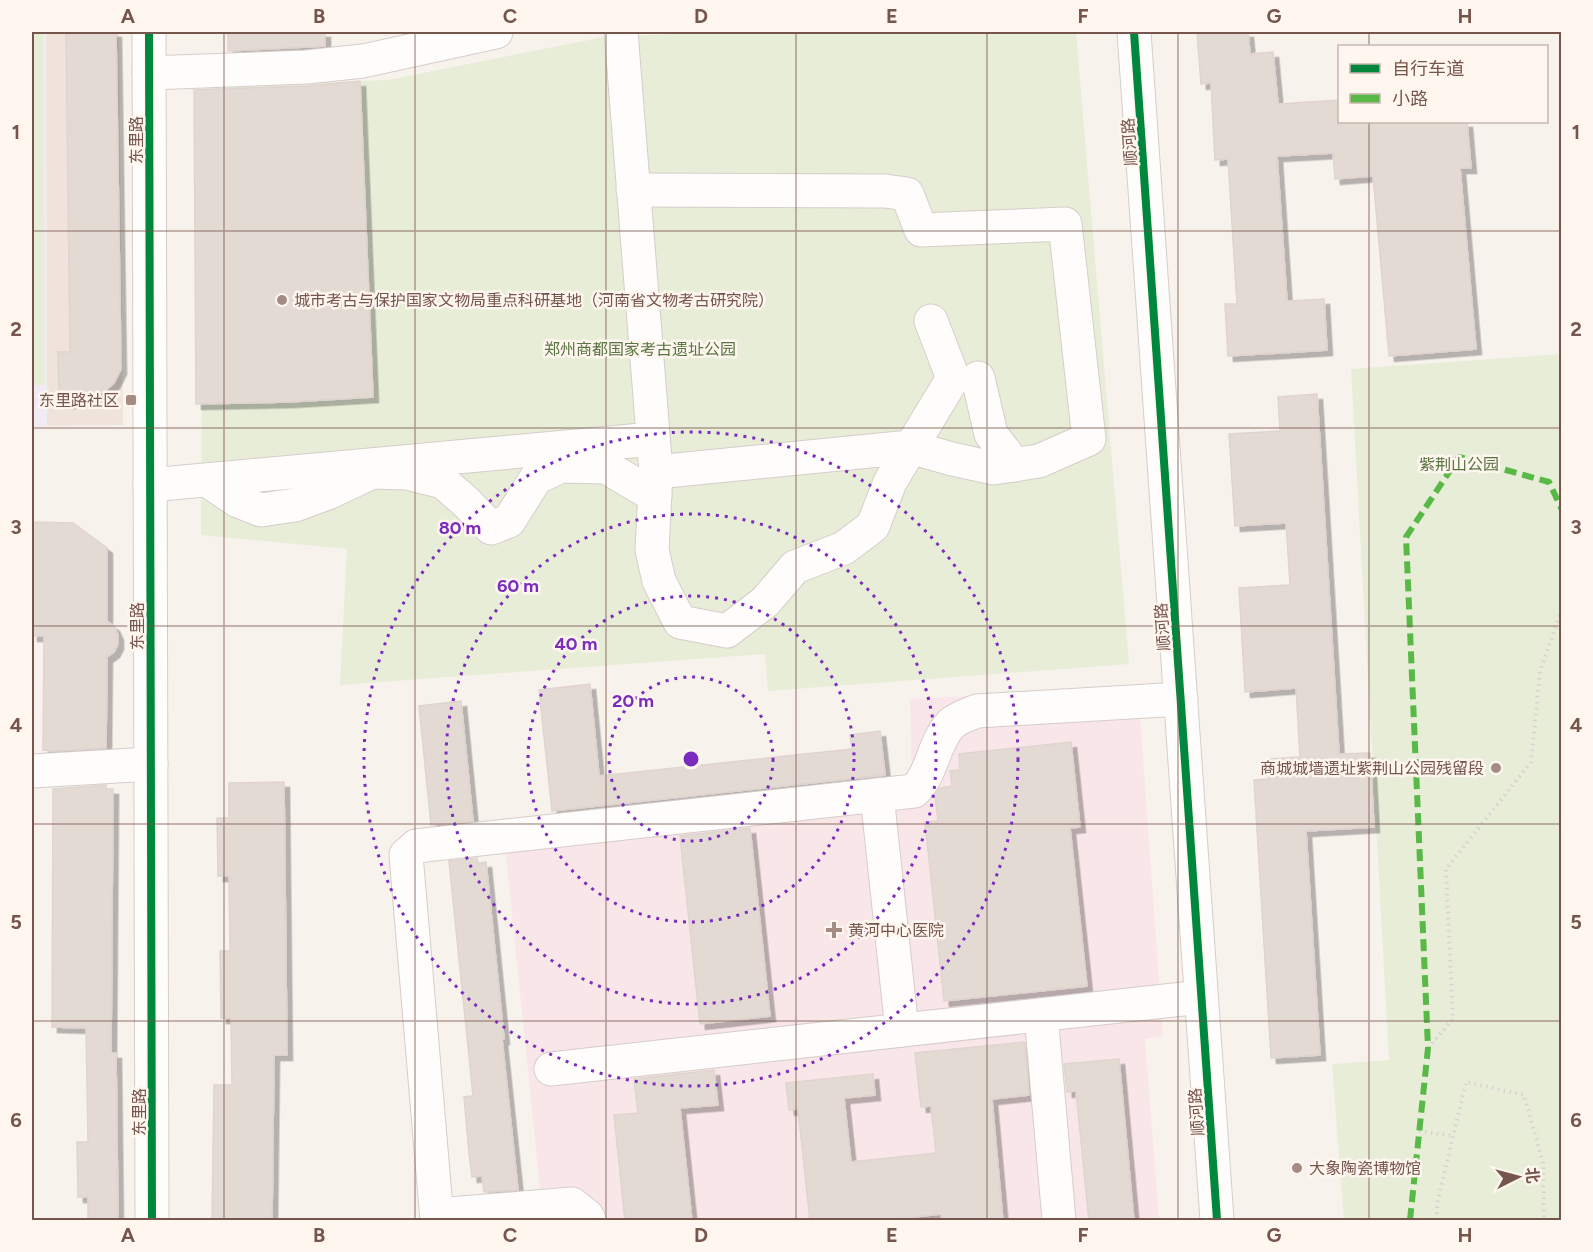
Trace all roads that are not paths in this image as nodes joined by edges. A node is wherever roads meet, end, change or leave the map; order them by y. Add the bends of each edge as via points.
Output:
1 (149, 32) edge
2 (496, 32) edge
3 (621, 32) edge
4 (1134, 32) edge
5 (149, 74) junction
6 (633, 190) junction
7 (931, 321) dead end
8 (976, 378) junction
9 (653, 439) junction
10 (910, 447) junction
11 (1015, 465) junction
12 (207, 480) junction
13 (655, 484) junction
14 (150, 485) junction
15 (1181, 699) junction
16 (151, 764) junction
17 (32, 771) edge
18 (876, 795) junction
19 (1201, 997) junction
20 (1041, 1015) junction
21 (902, 1030) junction
22 (551, 1069) dead end
23 (437, 1218) edge
24 (152, 1221) edge
25 (589, 1221) edge
26 (1059, 1221) edge
27 (1217, 1221) edge

1 - 5 street, 东里路
2 - 5 street via 363,61
3 - 6 street
4 - 15 street, 顺河路
5 - 14 street, 东里路
6 - 9 street
6 - 11 street via 885,191 907,194 921,230 1065,224 1089,440 1039,461
7 - 8 street
8 - 10 street
8 - 11 street via 991,434
9 - 12 street
9 - 13 street
10 - 11 street via 993,468
10 - 13 street
10 - 13 street via 890,482 873,526 844,548 795,567 765,602 727,631 680,622 669,602 652,550
12 - 13 street via 238,501 261,510 295,504 372,472 407,473 443,482 491,528 509,521 536,478 561,466 606,467
12 - 14 street
14 - 16 street, 东里路
15 - 18 street via 977,711 952,722 923,783 914,791
15 - 19 street, 顺河路
16 - 17 street
16 - 24 street, 东里路
18 - 21 street
18 - 23 street via 416,846 406,855
19 - 20 street
19 - 27 street, 顺河路
20 - 21 street
20 - 26 street
21 - 22 street
23 - 25 street via 572,1204

